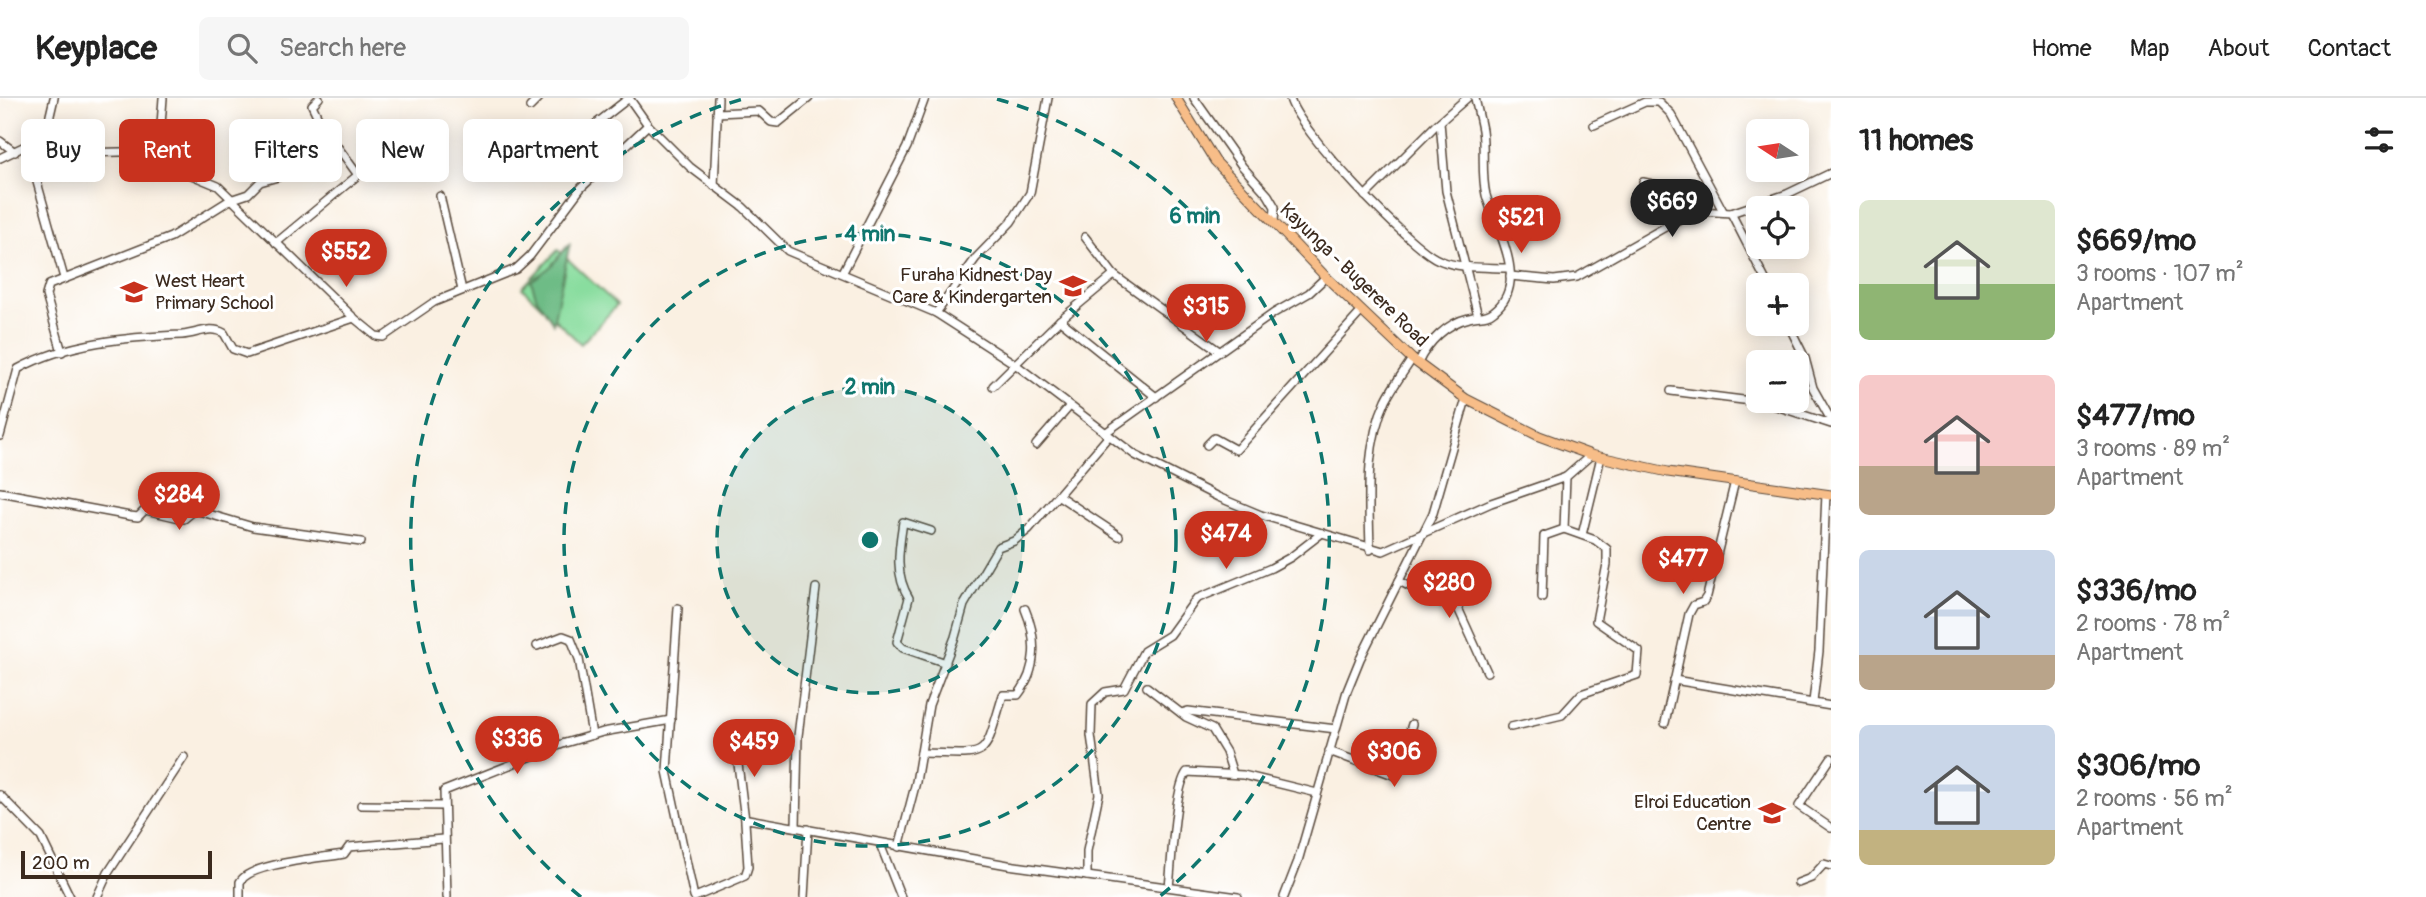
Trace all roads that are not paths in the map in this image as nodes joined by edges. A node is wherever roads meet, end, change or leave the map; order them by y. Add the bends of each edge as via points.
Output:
1 (54, 98) edge
2 (163, 98) edge
3 (319, 98) edge
4 (540, 98) edge
5 (629, 98) edge
6 (718, 98) edge
7 (809, 98) edge
8 (925, 98) edge
9 (1048, 98) edge
10 (1176, 98) edge
11 (1194, 98) edge
12 (1290, 98) edge
13 (1467, 98) edge
14 (1475, 98) edge
15 (1656, 100) edge
16 (530, 107) dead end
17 (717, 113) junction
18 (49, 119) edge
19 (161, 119) edge
20 (602, 119) edge
21 (1440, 121) junction
22 (649, 125) junction
23 (1594, 125) dead end
24 (0, 141) edge
25 (21, 149) edge
26 (15, 152) junction
27 (0, 158) edge
28 (356, 173) edge
29 (1831, 173) edge
30 (356, 177) edge
31 (37, 182) edge
32 (212, 182) edge
33 (260, 182) edge
34 (1643, 182) dead end
35 (715, 186) junction
36 (440, 196) dead end
37 (1365, 196) junction
38 (230, 200) junction
39 (1727, 212) junction
40 (1678, 220) junction
41 (1274, 222) junction
42 (1085, 237) dead end
43 (276, 243) junction
44 (1464, 266) junction
45 (843, 272) junction
46 (1509, 272) junction
47 (1761, 273) edge
48 (1114, 275) junction
49 (1326, 277) junction
50 (64, 278) junction
51 (462, 290) junction
52 (1361, 312) junction
53 (936, 313) junction
54 (1478, 316) junction
55 (354, 318) junction
56 (1060, 320) junction
57 (1794, 336) edge
58 (1219, 351) junction
59 (62, 352) junction
60 (1415, 361) junction
61 (1015, 364) junction
62 (993, 386) dead end
63 (1671, 391) dead end
64 (1156, 397) junction
65 (1466, 398) junction
66 (1069, 408) junction
67 (1831, 422) edge
68 (1106, 435) junction
69 (0, 436) edge
70 (1036, 445) dead end
71 (1207, 445) dead end
72 (1596, 456) junction
73 (1566, 477) junction
74 (1735, 481) junction
75 (0, 492) edge
76 (1828, 495) edge
77 (1059, 496) junction
78 (1564, 529) junction
79 (931, 531) dead end
80 (1424, 532) junction
81 (1322, 533) junction
82 (1582, 535) junction
83 (1119, 536) dead end
84 (361, 542) dead end
85 (1370, 550) junction
86 (1399, 581) junction
87 (816, 588) dead end
88 (1542, 597) dead end
89 (678, 608) dead end
90 (1025, 609) dead end
91 (537, 646) dead end
92 (946, 663) junction
93 (1487, 672) dead end
94 (1674, 680) junction
95 (1147, 687) dead end
96 (1813, 702) junction
97 (1831, 706) edge
98 (1181, 713) junction
99 (671, 720) junction
100 (1665, 723) dead end
101 (1412, 724) dead end
102 (1511, 727) dead end
103 (1336, 729) junction
104 (592, 735) junction
105 (735, 740) dead end
106 (1329, 751) junction
107 (921, 753) junction
108 (184, 757) dead end
109 (1831, 758) edge
110 (1233, 774) junction
111 (1317, 793) junction
112 (0, 795) edge
113 (361, 805) dead end
114 (443, 806) junction
115 (745, 820) junction
116 (796, 827) junction
117 (1831, 828) edge
118 (808, 829) junction
119 (443, 839) junction
120 (880, 844) junction
121 (899, 847) junction
122 (1831, 866) edge
123 (1087, 876) junction
124 (1798, 883) dead end
125 (1169, 887) junction
126 (70, 897) edge
127 (97, 897) edge
128 (240, 897) edge
129 (447, 897) edge
130 (694, 897) edge
131 (804, 897) edge
132 (901, 897) edge
133 (1238, 897) edge
134 (1283, 897) edge

1 - 18 street
2 - 19 street
3 - 28 street via 312,105 321,129
4 - 16 street
5 - 20 street
5 - 22 street
6 - 17 street
7 - 17 street via 778,123 759,111
8 - 45 street via 908,147
9 - 53 street via 1030,193
10 - 41 main road, Kayunga - Bugerere Road via 1215,161
11 - 41 street via 1268,195 1275,207
12 - 37 street via 1335,165
13 - 21 street
14 - 46 street via 1486,194
15 - 23 street
15 - 39 street via 1671,114
17 - 35 street
21 - 37 street
21 - 44 street via 1446,191
22 - 35 street
22 - 51 street via 581,188 516,269
24 - 26 street
25 - 26 street
26 - 27 street
29 - 39 street via 1787,194
30 - 43 street
31 - 50 street
32 - 38 street
33 - 38 street via 248,194
34 - 40 street via 1657,185
35 - 45 street via 754,216 788,251
36 - 51 street
37 - 44 street via 1435,258
38 - 43 street
38 - 50 street via 145,250
39 - 40 street via 1700,211
39 - 47 street
40 - 46 street via 1577,277 1554,280
41 - 49 main road, Kayunga - Bugerere Road
42 - 48 street
43 - 55 street
44 - 46 street
44 - 54 street
45 - 53 street
46 - 54 street via 1500,306
48 - 56 street
48 - 58 street
49 - 52 main road, Kayunga - Bugerere Road
49 - 58 street
50 - 59 street via 46,289
51 - 55 street via 433,302 383,337
52 - 60 main road, Kayunga - Bugerere Road
52 - 71 street via 1236,450 1214,438
53 - 61 street
54 - 60 street via 1445,329
55 - 59 street via 247,354 233,349 224,333 209,329 185,335 145,335
56 - 61 street
56 - 64 street
57 - 67 street
58 - 64 street
59 - 69 street via 18,369
60 - 65 main road, Kayunga - Bugerere Road
60 - 85 street via 1386,400 1376,433 1368,496
61 - 62 street
61 - 66 street
63 - 67 street via 1767,403
64 - 68 street
65 - 72 main road, Kayunga - Bugerere Road via 1539,436
65 - 80 street via 1443,486
66 - 68 street
66 - 70 street
68 - 77 street
68 - 81 street via 1218,497
72 - 73 street
72 - 74 main road, Kayunga - Bugerere Road
72 - 82 street
73 - 78 street
73 - 80 street
74 - 76 main road, Kayunga - Bugerere Road
74 - 94 street via 1707,596 1692,607
75 - 84 street via 138,517 145,510 184,519 195,510 253,527
76 - 96 street
77 - 83 street
77 - 92 street via 1024,534 992,555 964,605
78 - 82 street
78 - 88 street via 1544,536
79 - 92 street via 903,522 898,568 909,598 897,642
80 - 85 street via 1388,550
80 - 86 street
81 - 85 street
81 - 123 street via 1281,562 1196,599 1170,635 1144,651 1124,689 1105,692 1092,704 1099,794 1087,850
82 - 102 street via 1604,545 1608,553 1596,621 1639,651 1637,675 1581,694 1562,715
86 - 93 street via 1458,608
86 - 103 street via 1360,659
87 - 116 street via 798,736
89 - 99 street
90 - 107 street via 1035,634 1026,683 1018,695 1003,695 987,747 979,754
91 - 104 street via 563,636 571,639 579,659
92 - 107 street via 929,705
94 - 96 street
94 - 100 street
95 - 98 street
96 - 97 street
98 - 103 street
98 - 110 street via 1212,729
99 - 104 street
99 - 130 street via 667,776
101 - 106 street via 1396,776
103 - 106 street
104 - 114 street via 450,786 442,795
105 - 115 street
106 - 111 street
107 - 121 street
108 - 127 street via 107,873
109 - 117 street via 1799,806
110 - 111 street
110 - 125 street via 1187,772 1182,779
111 - 134 street
112 - 126 street via 41,837
113 - 114 street
114 - 119 street
115 - 116 street
115 - 130 street via 745,876
116 - 118 street
118 - 120 street
118 - 131 street
119 - 128 street via 349,847 344,854 251,872 240,882
119 - 129 street
120 - 121 street
120 - 132 street
121 - 123 street
122 - 124 street via 1824,864 1811,878
123 - 125 street
125 - 133 street

